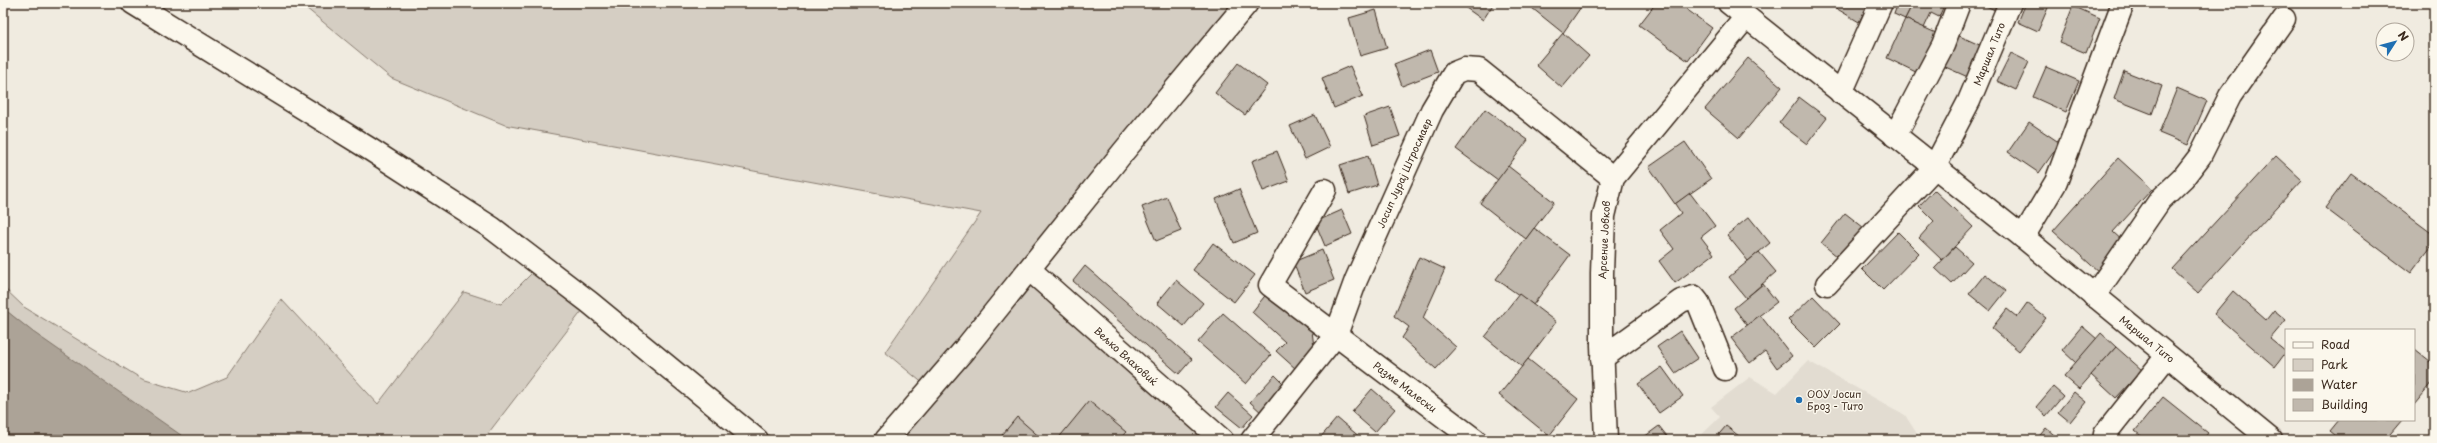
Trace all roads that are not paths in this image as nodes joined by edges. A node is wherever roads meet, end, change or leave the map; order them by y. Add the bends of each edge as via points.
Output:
1 (133, 3) edge
2 (1247, 3) edge
3 (1728, 3) edge
4 (1881, 3) edge
5 (1959, 3) edge
6 (2010, 3) edge
7 (2123, 3) edge
8 (1746, 17) junction
9 (2284, 19) dead end
10 (1841, 93) junction
11 (1895, 136) junction
12 (1934, 168) junction
13 (1613, 178) junction
14 (1324, 190) dead end
15 (2023, 237) junction
16 (1030, 270) junction
17 (1827, 284) dead end
18 (2094, 296) junction
19 (1336, 335) junction
20 (2167, 356) junction
21 (1602, 358) junction
22 (1725, 369) dead end
23 (757, 440) edge
24 (886, 440) edge
25 (1222, 440) edge
26 (1252, 440) edge
27 (1475, 440) edge
28 (1606, 440) edge
29 (2104, 440) edge
30 (2271, 440) edge

1 - 23 street via 492,228 590,302
2 - 16 street via 1124,150
3 - 8 street, Маршал Тито
4 - 10 street
5 - 11 street via 1943,45
6 - 12 street, Маршал Тито via 1969,101
7 - 15 street via 2056,182
8 - 10 street, Маршал Тито
8 - 13 street, Арсение Јовков
9 - 18 street via 2230,96 2200,156 2183,178 2160,200
10 - 11 street, Маршал Тито
11 - 12 street, Маршал Тито
12 - 15 street, Маршал Тито
12 - 17 street, Маршал Тито
13 - 19 street, Јосип Јурај Штросмаер via 1479,70 1464,68 1454,73 1432,110 1356,280
13 - 21 street, Арсение Јовков via 1604,216
14 - 19 street, Разме Малески via 1270,286
15 - 18 street, Маршал Тито
16 - 24 street
16 - 25 street, Вељко Влаховиќ
18 - 20 street, Маршал Тито
19 - 26 street, Јосип Јурај Штросмаер
19 - 27 street, Разме Малески
20 - 29 street via 2105,434
20 - 30 street, Маршал Тито
21 - 22 street via 1682,301 1694,297
21 - 28 street, Арсение Јовков

